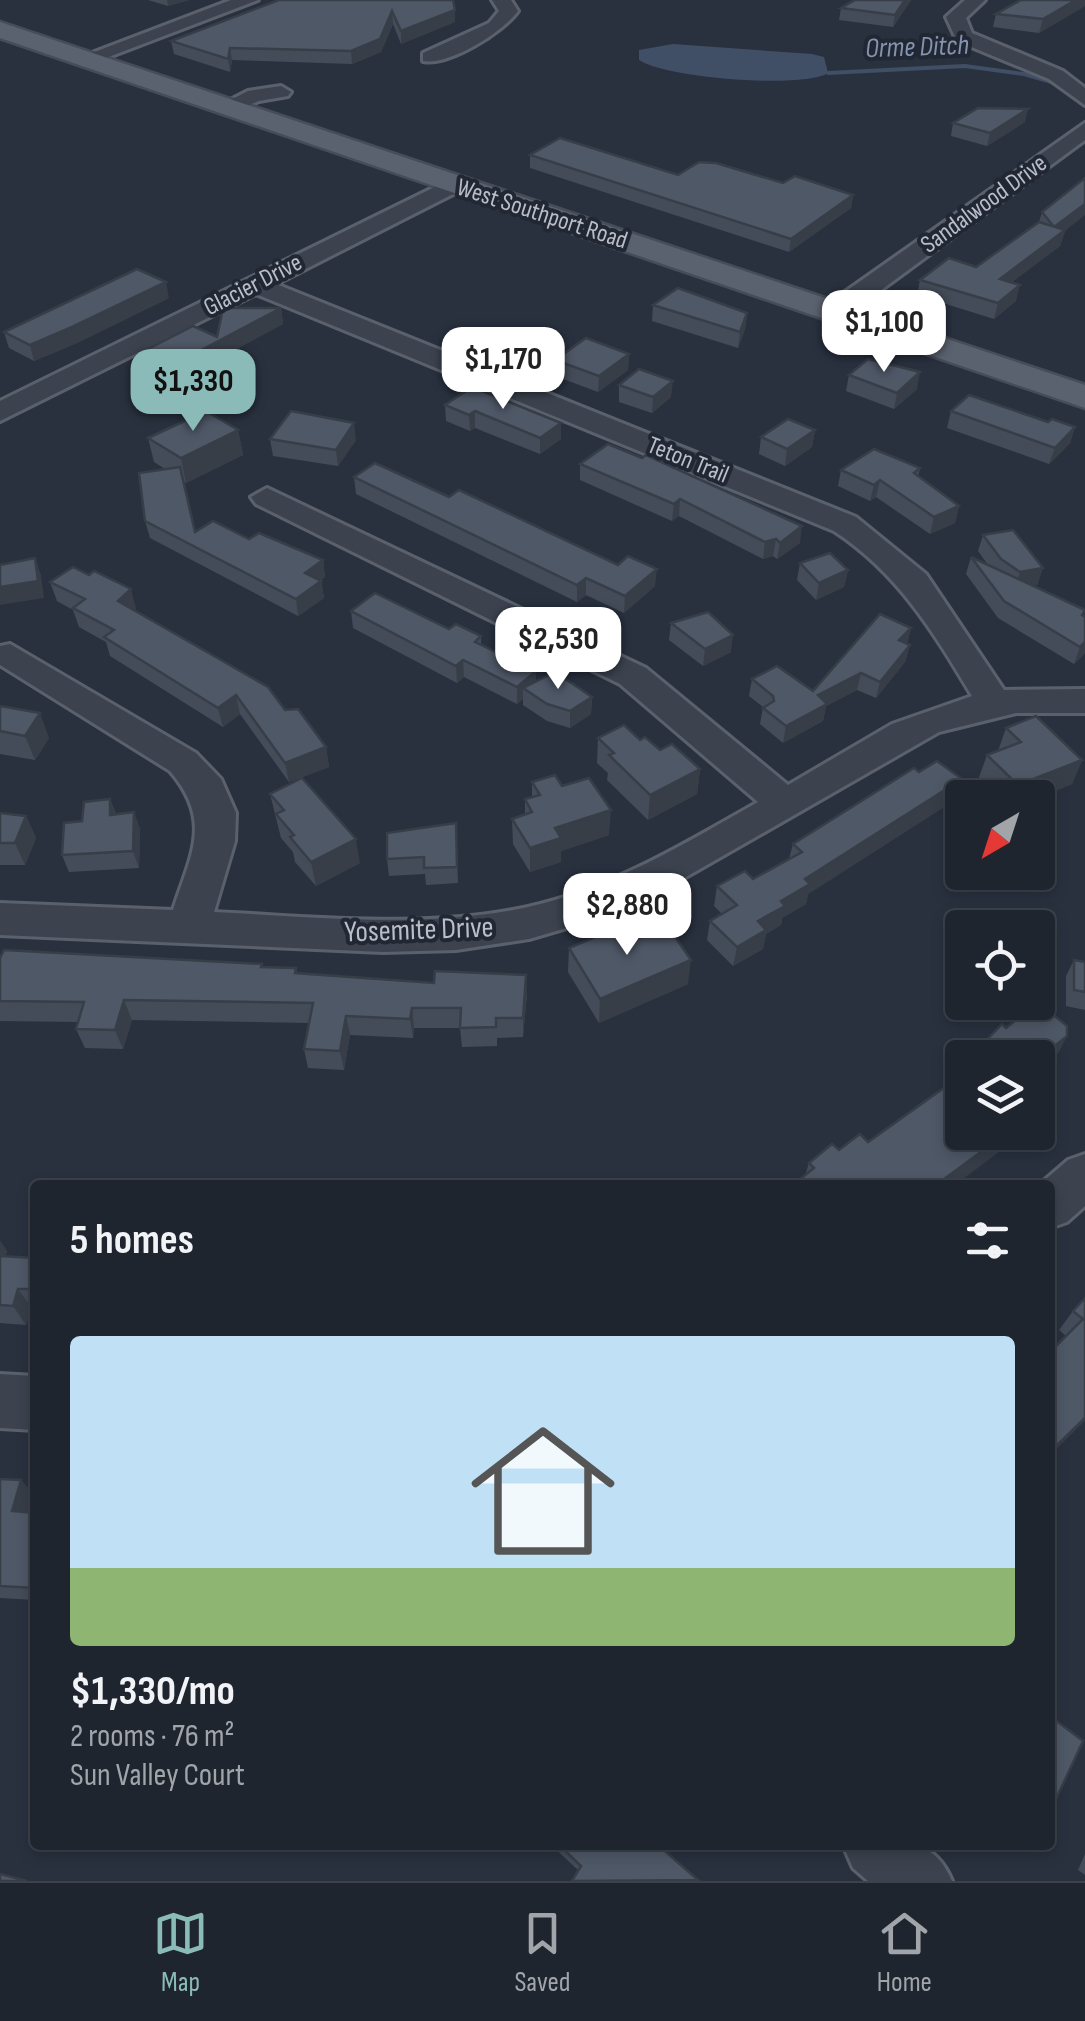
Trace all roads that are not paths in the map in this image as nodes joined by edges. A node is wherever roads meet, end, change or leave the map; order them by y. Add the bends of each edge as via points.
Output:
1 (249, 0) edge
2 (504, 0) edge
3 (976, 0) edge
4 (0, 30) edge
5 (430, 56) dead end
6 (86, 59) junction
7 (1085, 98) edge
8 (1085, 130) edge
9 (453, 184) junction
10 (254, 284) junction
11 (834, 312) junction
12 (1085, 397) edge
13 (0, 412) edge
14 (267, 497) dead end
15 (10, 655) dead end
16 (1085, 702) edge
17 (994, 704) junction
18 (783, 802) junction
19 (0, 919) edge
20 (189, 928) junction
21 (1085, 1176) edge
22 (1055, 1202) edge
23 (0, 1401) edge
24 (30, 1403) edge
25 (882, 1850) edge
26 (919, 1881) edge

1 - 6 street
2 - 5 street via 508,13 499,26
3 - 7 street via 956,17 964,37 1056,76
4 - 6 main road, West Southport Road
6 - 9 main road, West Southport Road via 259,96
8 - 11 street, Sandalwood Drive
9 - 10 street, Glacier Drive
9 - 11 main road, West Southport Road
10 - 13 street, Glacier Drive
10 - 17 street, Teton Trail via 845,524 896,557 917,580
11 - 12 main road, West Southport Road
14 - 18 street via 633,676
15 - 20 street via 182,762 207,788 216,813 215,841
16 - 17 street, Yosemite Drive
17 - 18 street, Yosemite Drive via 921,725
18 - 20 street, Yosemite Drive via 620,892 519,924 407,936
19 - 20 street, Yosemite Drive
21 - 22 street
23 - 24 street
25 - 26 street

